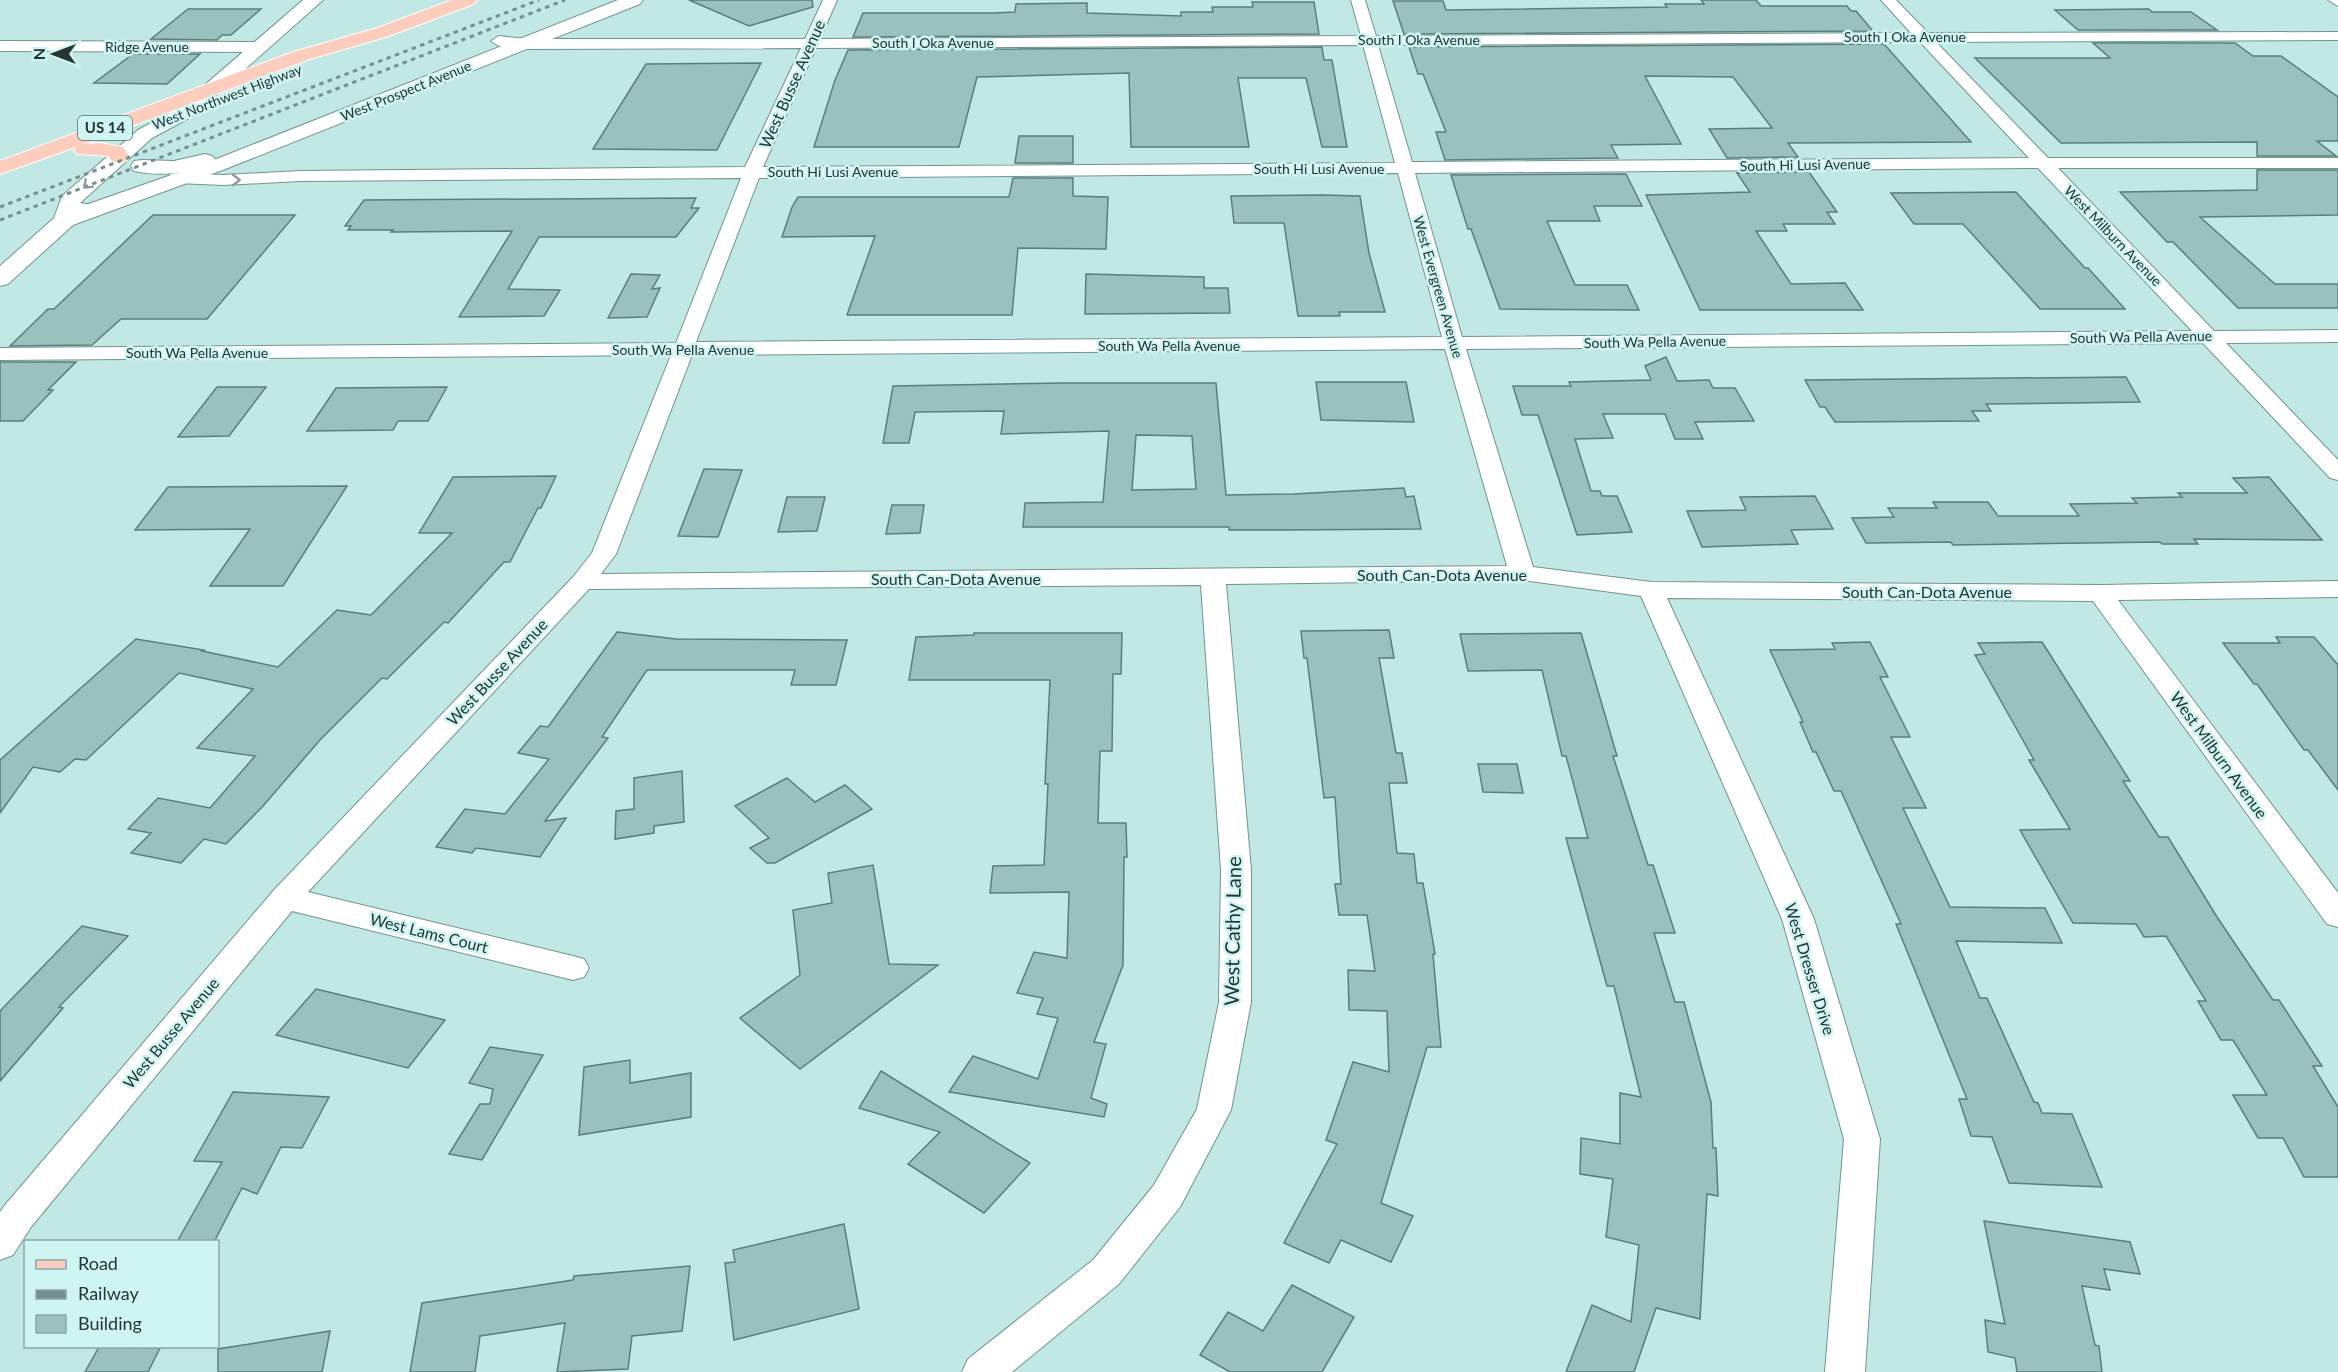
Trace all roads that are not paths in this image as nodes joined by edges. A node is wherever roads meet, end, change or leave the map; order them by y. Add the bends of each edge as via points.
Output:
1 (314, 0) edge
2 (468, 0) edge
3 (604, 0) edge
4 (634, 0) edge
5 (830, 0) edge
6 (1358, 0) edge
7 (1888, 0) edge
8 (383, 32) junction
9 (2338, 36) edge
10 (1923, 37) junction
11 (500, 41) junction
12 (1369, 41) junction
13 (525, 44) junction
14 (809, 44) junction
15 (0, 46) edge
16 (259, 47) junction
17 (211, 89) junction
18 (184, 113) junction
19 (84, 150) junction
20 (119, 157) junction
21 (235, 158) junction
22 (205, 160) junction
23 (2043, 163) junction
24 (2338, 163) edge
25 (142, 166) junction
26 (0, 168) edge
27 (1405, 169) junction
28 (752, 172) junction
29 (300, 176) junction
30 (177, 178) junction
31 (0, 180) edge
32 (65, 220) junction
33 (0, 279) edge
34 (2208, 336) junction
35 (2338, 336) edge
36 (1454, 344) junction
37 (685, 350) junction
38 (0, 354) edge
39 (2338, 472) edge
40 (1522, 573) junction
41 (1213, 578) junction
42 (582, 582) junction
43 (2338, 589) edge
44 (1651, 590) junction
45 (2100, 593) junction
46 (285, 898) junction
47 (2338, 916) edge
48 (573, 968) dead end
49 (0, 1244) edge
50 (982, 1372) edge
51 (1845, 1372) edge

1 - 16 street
2 - 8 main road, West Northwest Highway / US 14
3 - 11 street, West Prospect Avenue
4 - 13 street, West Prospect Avenue
5 - 14 street, West Busse Avenue
6 - 12 street, West Evergreen Avenue
7 - 10 street, West Milburn Avenue
8 - 17 main road, West Northwest Highway / US 14 via 300,56
8 - 18 main road, West Northwest Highway / US 14 via 316,64
9 - 10 street, South I Oka Avenue
10 - 12 street, South I Oka Avenue
10 - 23 street, West Milburn Avenue
11 - 13 street, South I Oka Avenue
11 - 22 street, West Prospect Avenue
12 - 14 street, South I Oka Avenue
12 - 27 street, West Evergreen Avenue
13 - 14 street, South I Oka Avenue
13 - 21 street, West Prospect Avenue
14 - 28 street, West Busse Avenue
15 - 16 street, Ridge Avenue
16 - 17 street
17 - 18 street
17 - 26 main road, West Northwest Highway / US 14
18 - 19 main road, West Northwest Highway / US 14
18 - 20 street via 145,134
18 - 25 street via 184,128
19 - 20 main road via 109,150
19 - 31 main road, West Northwest Highway / US 14
20 -> 32 street via 70,201
21 - 29 street, South Hi Lusi Avenue
21 - 30 street, West Prospect Avenue
22 - 25 street via 180,168
22 - 30 street, West Prospect Avenue
23 - 24 street, South Hi Lusi Avenue
23 - 27 street, South Hi Lusi Avenue
23 - 34 street, West Milburn Avenue
25 - 32 street via 109,195
27 - 28 street, South Hi Lusi Avenue
27 - 36 street, West Evergreen Avenue
28 - 29 street, South Hi Lusi Avenue
28 - 37 street, West Busse Avenue
30 -> 29 street, South Hi Lusi Avenue via 254,180
30 - 32 street, West Prospect Avenue
32 - 33 street
34 - 35 street, South Wa Pella Avenue
34 - 36 street, South Wa Pella Avenue
34 - 39 street, West Milburn Avenue
36 - 37 street, South Wa Pella Avenue
36 - 40 street, West Evergreen Avenue
37 - 38 street, South Wa Pella Avenue
37 - 42 street, West Busse Avenue via 604,554
40 - 41 street, South Can-Dota Avenue
40 - 44 street, South Can-Dota Avenue
41 - 42 street, South Can-Dota Avenue
41 - 50 street, West Cathy Lane via 1236,870 1235,1002 1214,1110 1167,1196 1106,1272
42 - 46 street, West Busse Avenue
43 - 45 street, South Can-Dota Avenue
44 - 45 street, South Can-Dota Avenue
44 - 51 street, West Dresser Drive via 1798,919 1862,1139
45 - 47 street, West Milburn Avenue
46 - 48 street, West Lams Court
46 - 49 street, West Busse Avenue via 18,1216

